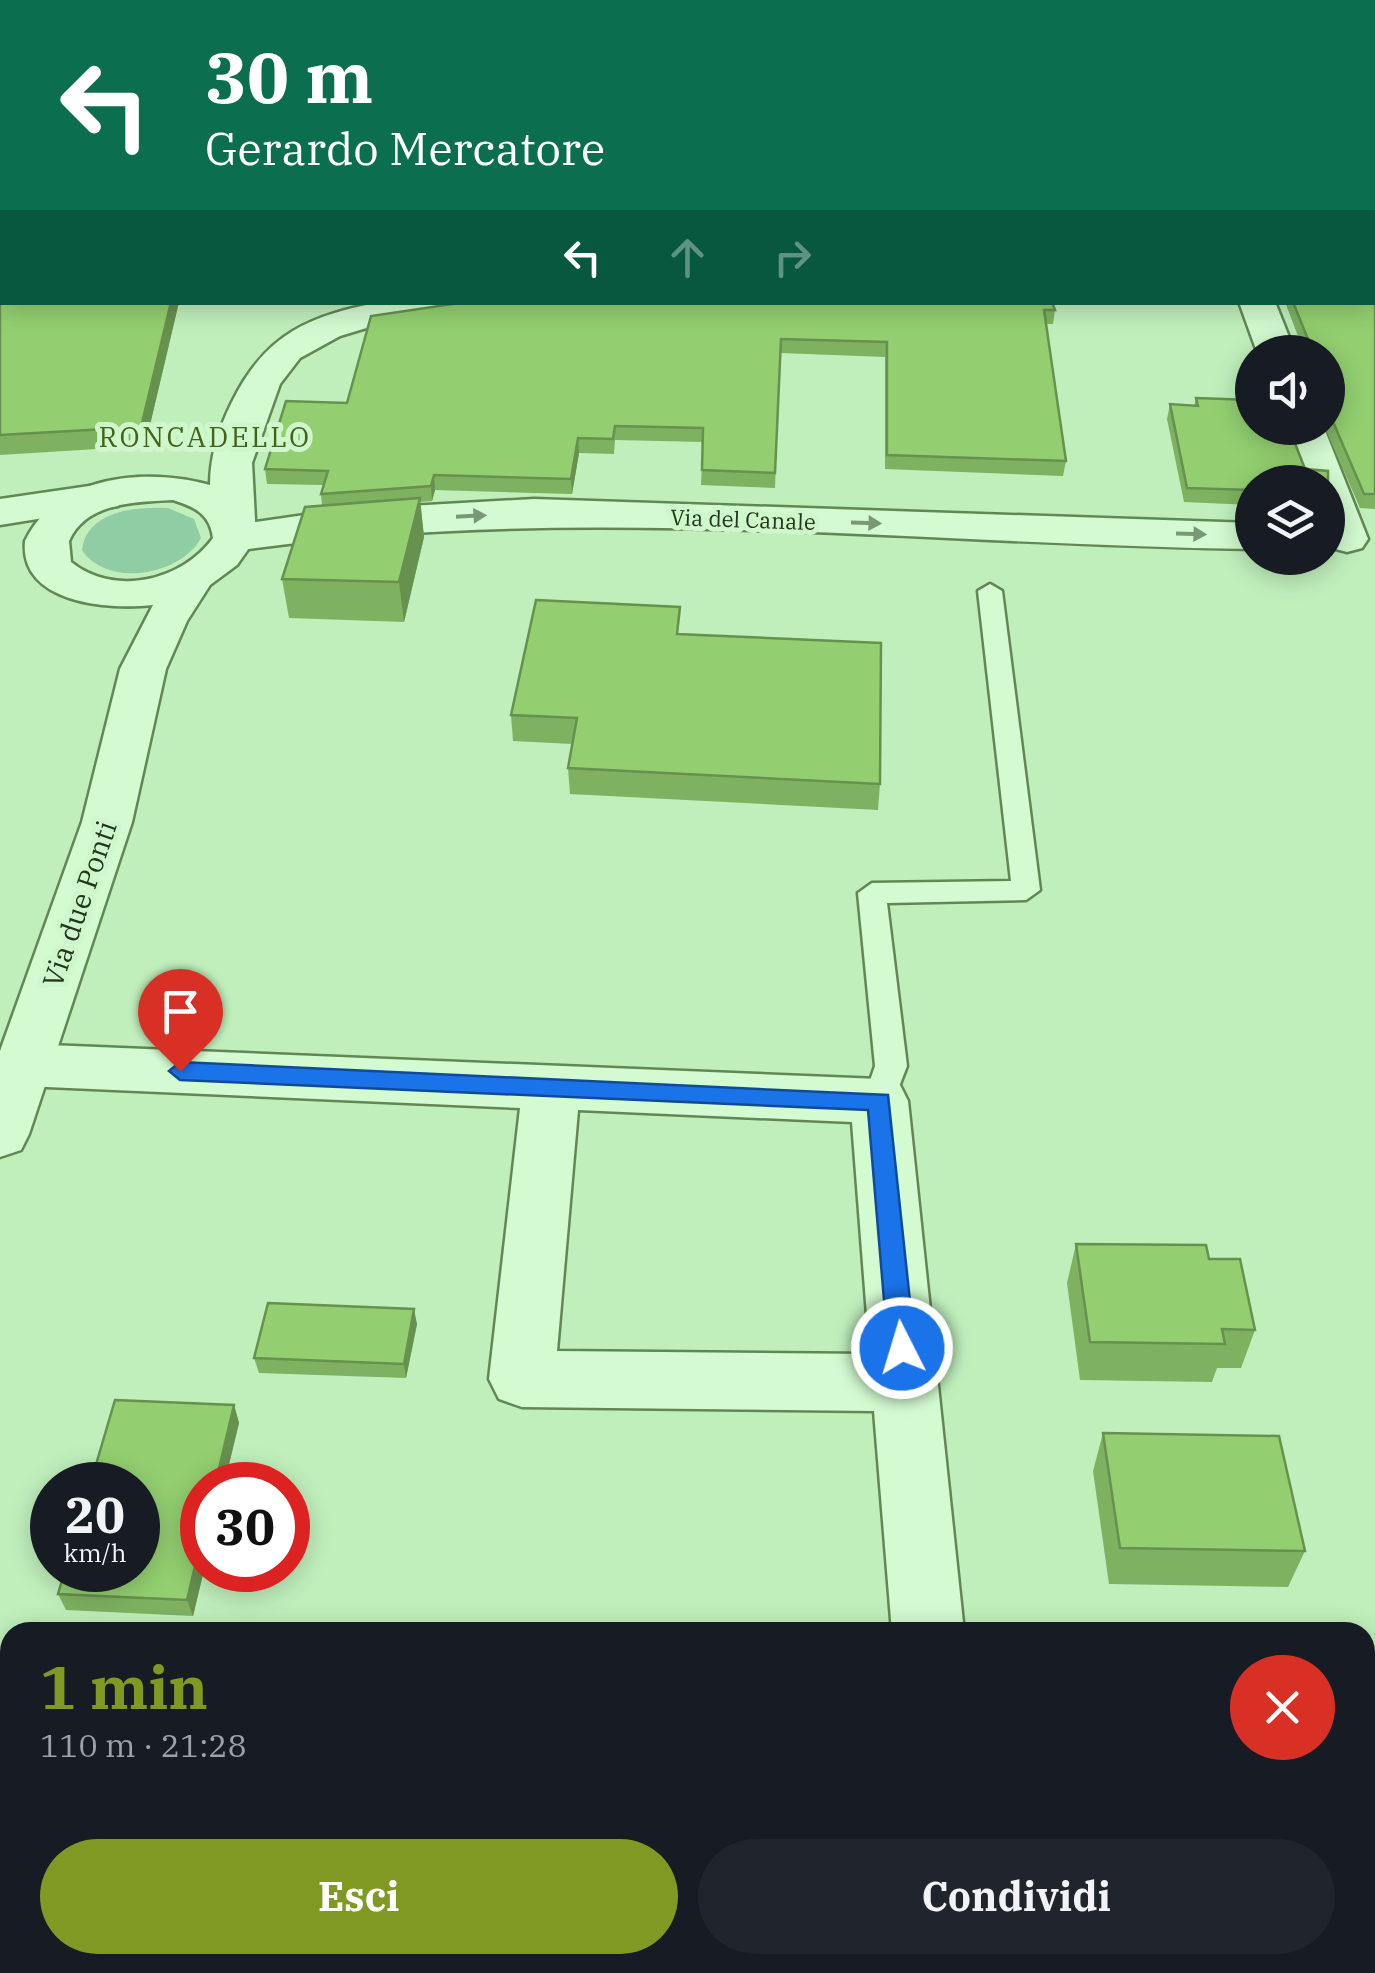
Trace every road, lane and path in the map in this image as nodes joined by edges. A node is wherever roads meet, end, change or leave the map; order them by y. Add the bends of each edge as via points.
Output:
1 (448, 305) edge
2 (1258, 305) edge
3 (1270, 335) edge
4 (232, 444) junction
5 (122, 493) junction
6 (0, 512) edge
7 (234, 529) junction
8 (1235, 535) edge
9 (0, 544) edge
10 (193, 578) junction
11 (75, 584) junction
12 (990, 591) dead end
13 (143, 669) junction
14 (24, 1065) junction
15 (552, 1087) junction
16 (879, 1101) junction
17 (0, 1134) edge
18 (905, 1384) junction
19 (927, 1622) edge

1 - 4 street via 291,329
2 - 3 street
4 - 5 street via 191,473
4 - 7 street via 227,478
5 - 6 street
5 - 7 street via 201,494 221,505
5 - 11 street via 80,507 49,535 50,566
7 -> 8 street, Via del Canale via 534,512
7 - 10 street via 213,566
9 - 11 street
10 - 11 street via 140,592
10 - 13 street, Via due Ponti
11 - 13 street via 106,610
12 - 16 lane via 1026,890 872,894 891,1066
13 - 14 street, Via due Ponti via 108,822
14 - 15 street
14 - 17 street, Via due Ponti
15 - 16 street
15 - 18 street via 522,1379
16 - 18 street
18 - 19 street

